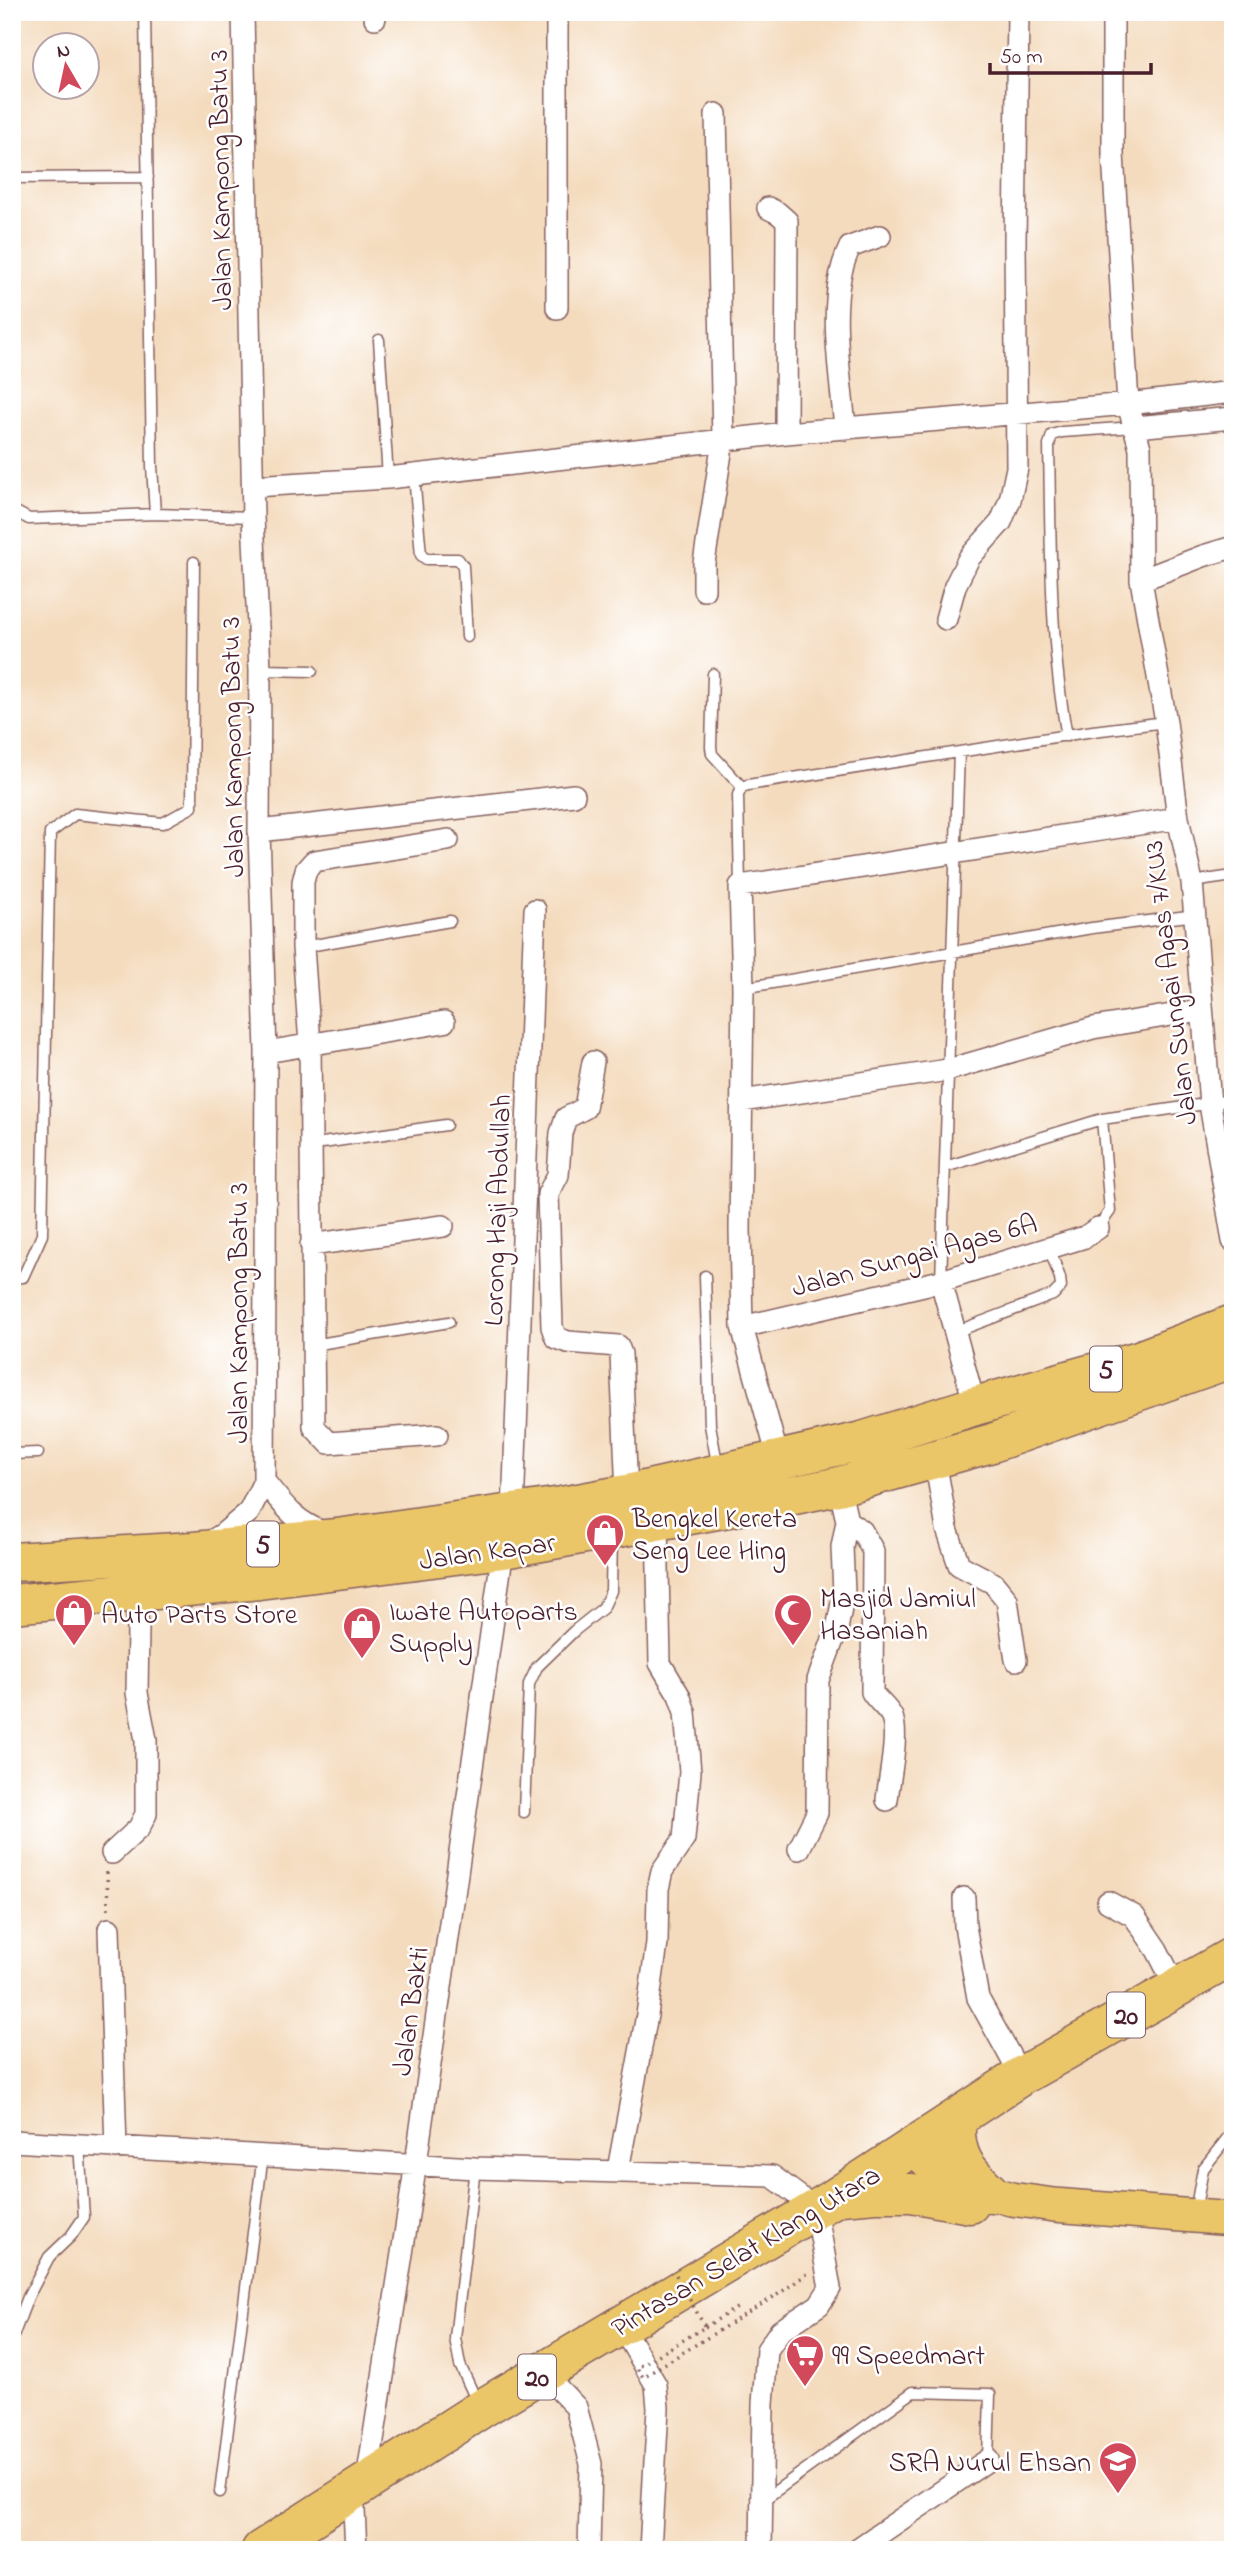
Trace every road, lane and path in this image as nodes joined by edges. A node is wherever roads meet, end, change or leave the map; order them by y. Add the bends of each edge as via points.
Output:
1 (145, 12) edge
2 (243, 12) edge
3 (557, 12) edge
4 (1018, 12) edge
5 (1113, 12) edge
6 (716, 114) dead end
7 (148, 177) junction
8 (12, 178) edge
9 (768, 208) dead end
10 (880, 236) dead end
11 (557, 308) dead end
12 (379, 340) dead end
13 (1233, 392) edge
14 (1128, 404) junction
15 (1017, 413) junction
16 (1233, 418) edge
17 (1135, 427) junction
18 (845, 429) junction
19 (786, 433) junction
20 (723, 440) junction
21 (414, 475) junction
22 (388, 478) junction
23 (253, 486) junction
24 (12, 510) edge
25 (155, 514) junction
26 (253, 517) junction
27 (1233, 547) edge
28 (194, 562) dead end
29 (1140, 580) junction
30 (704, 590) dead end
31 (946, 619) dead end
32 (467, 637) dead end
33 (260, 670) junction
34 (312, 671) dead end
35 (713, 674) dead end
36 (1166, 722) junction
37 (1067, 736) junction
38 (959, 752) junction
39 (742, 788) junction
40 (574, 795) dead end
41 (1178, 818) junction
42 (259, 831) junction
43 (448, 840) dead end
44 (955, 852) junction
45 (1233, 876) edge
46 (1192, 882) junction
47 (740, 886) junction
48 (535, 910) dead end
49 (1196, 915) junction
50 (450, 921) dead end
51 (303, 947) junction
52 (952, 951) junction
53 (743, 988) junction
54 (1202, 1010) junction
55 (444, 1022) dead end
56 (310, 1044) junction
57 (266, 1052) junction
58 (593, 1062) dead end
59 (948, 1070) junction
60 (1233, 1100) edge
61 (741, 1101) junction
62 (1210, 1104) junction
63 (1102, 1119) junction
64 (446, 1125) dead end
65 (310, 1144) junction
66 (945, 1167) junction
67 (443, 1226) dead end
68 (1098, 1228) joint
69 (1233, 1241) edge
70 (311, 1245) junction
71 (1049, 1247) junction
72 (705, 1276) dead end
73 (12, 1278) edge
74 (942, 1281) junction
75 (449, 1322) dead end
76 (1233, 1324) edge
77 (742, 1327) junction
78 (955, 1332) junction
79 (313, 1345) junction
80 (1233, 1358) edge
81 (975, 1406) junction
82 (437, 1435) dead end
83 (38, 1453) dead end
84 (12, 1454) edge
85 (935, 1460) junction
86 (779, 1461) junction
87 (719, 1474) junction
88 (264, 1481) junction
89 (627, 1494) junction
90 (843, 1504) junction
91 (513, 1513) junction
92 (657, 1522) junction
93 (612, 1531) junction
94 (337, 1538) junction
95 (503, 1549) junction
96 (193, 1551) junction
97 (12, 1562) edge
98 (135, 1592) junction
99 (12, 1604) edge
100 (1016, 1660) dead end
101 (887, 1800) dead end
102 (524, 1812) dead end
103 (799, 1849) dead end
104 (112, 1853) joint
105 (964, 1898) dead end
106 (1108, 1902) dead end
107 (109, 1929) joint
108 (1233, 1956) edge
109 (1176, 1987) junction
110 (1021, 2076) junction
111 (956, 2120) junction
112 (1233, 2131) edge
113 (12, 2140) edge
114 (79, 2145) junction
115 (116, 2148) junction
116 (906, 2151) junction
117 (263, 2154) junction
118 (416, 2163) junction
119 (475, 2168) junction
120 (618, 2170) junction
121 (981, 2199) junction
122 (826, 2203) junction
123 (1194, 2216) junction
124 (1233, 2219) edge
125 (826, 2260) junction
126 (676, 2276) dead end
127 (740, 2306) dead end
128 (621, 2325) junction
129 (705, 2327) junction
130 (12, 2339) edge
131 (542, 2373) junction
132 (481, 2409) junction
133 (988, 2460) joint
134 (360, 2485) junction
135 (220, 2491) dead end
136 (761, 2502) junction
137 (261, 2550) edge
138 (356, 2550) edge
139 (589, 2550) edge
140 (650, 2550) edge
141 (761, 2550) edge
142 (856, 2550) edge

1 - 7 lane
2 - 23 street, Jalan Kampong Batu 3
3 - 11 street
4 - 15 street
5 - 14 street, Jalan Sungai Agas 7/KU3 via 1113,154
6 - 20 street
7 - 8 lane
7 - 25 lane
9 - 19 street via 787,221
10 - 18 street via 850,247 841,265 836,316
12 - 22 lane
13 - 14 street
14 - 15 street
14 - 17 street, Jalan Sungai Agas 7/KU3
15 - 18 street
15 - 31 street via 1017,468 1010,500 1001,522 969,558 954,586
16 - 17 street
17 - 29 street, Jalan Sungai Agas 7/KU3 via 1140,448
17 - 37 lane via 1062,432 1052,435 1049,446 1052,629
18 - 19 street
19 - 20 street
20 - 21 street
20 - 30 street
21 - 22 street
21 - 32 lane via 421,555 458,559 463,566
22 - 23 street
23 - 26 street, Jalan Kampong Batu 3
24 - 25 lane via 29,519
25 - 26 lane
26 - 33 street, Jalan Kampong Batu 3
27 - 29 street
28 - 73 lane via 192,807 163,823 75,814 50,833 42,1235 23,1277
29 - 36 street, Jalan Sungai Agas 7/KU3
33 - 34 lane
33 - 42 street, Jalan Kampong Batu 3
35 - 39 lane via 712,754
36 - 37 lane
36 - 41 street, Jalan Sungai Agas 7/KU3
37 - 38 lane
38 - 39 lane
38 - 44 lane
39 - 47 lane via 738,795
40 - 42 street
41 - 44 street
41 - 46 street, Jalan Sungai Agas 7/KU3
42 - 57 street, Jalan Kampong Batu 3
43 - 51 street via 314,861 303,881
44 - 47 street
44 - 52 lane
45 - 46 lane
46 - 49 street, Jalan Sungai Agas 7/KU3
47 - 53 street
48 - 91 street, Lorong Haji Abdullah
49 - 52 lane
49 - 54 street, Jalan Sungai Agas 7/KU3
50 - 51 lane
51 - 56 street
52 - 53 lane
52 - 59 lane
53 - 61 street
54 - 59 street via 1093,1028
54 - 62 street, Jalan Sungai Agas 7/KU3
55 - 56 street
56 - 57 street
56 - 65 street
57 - 88 street, Jalan Kampong Batu 3
58 - 89 street via 586,1108 566,1118 558,1175 548,1194 551,1327 556,1338 568,1342 618,1346
59 - 61 street
59 - 66 lane
60 - 62 lane
61 - 77 street
62 - 63 lane
62 - 69 street, Jalan Sungai Agas 7/KU3
63 - 66 lane
63 - 68 lane via 1110,1211
64 - 65 lane
65 - 70 street
66 - 74 lane
67 - 70 street
68 - 71 street, Jalan Sungai Agas 6A via 1085,1237
70 - 79 street
71 - 74 street, Jalan Sungai Agas 6A
71 - 78 lane via 1060,1278 1053,1296
72 - 87 lane via 710,1425
74 - 77 street, Jalan Sungai Agas 6A
74 - 78 street
75 - 79 lane
76 - 81 highway, Jalan Kapar / 5 via 1139,1360
77 - 86 street
78 - 81 street
79 - 82 street via 314,1427 329,1443
80 - 85 highway, Jalan Kapar / 5
81 - 86 highway, Jalan Kapar / 5
83 - 84 lane
85 - 90 highway, Jalan Kapar / 5
85 - 100 street via 947,1529 959,1565 993,1583 1007,1600
86 - 87 highway, Jalan Kapar / 5
87 - 89 highway, Jalan Kapar / 5
88 - 94 street via 305,1526
88 - 96 street via 249,1512
89 - 91 highway, Jalan Kapar / 5
90 - 92 highway, Jalan Kapar / 5
90 - 101 street via 873,1551 872,1692 891,1715 894,1728
90 - 103 street via 844,1593 837,1629 818,1680 817,1813
91 - 94 highway, Jalan Kapar / 5
92 - 93 highway, Jalan Kapar / 5
92 - 120 street via 660,1663 685,1712 690,1772 684,1839 662,1871 658,1889 657,1943 647,2015
93 - 95 highway, Jalan Kapar / 5
93 - 102 lane via 611,1591 603,1608 537,1667 529,1684
94 - 96 highway, Jalan Kapar / 5
95 - 98 highway, Jalan Kapar / 5
95 - 118 street, Jalan Bakti
96 - 97 highway, Jalan Kapar / 5
98 - 99 highway, Jalan Kapar / 5
98 - 104 street via 137,1693 146,1740 146,1814 139,1828
104 - 107 path via 107,1868
105 - 110 street via 978,1997
106 - 109 street via 1133,1916
107 - 115 street
108 - 109 highway, Pintasan Selat Klang Utara / 20
109 - 110 highway, Pintasan Selat Klang Utara / 20
110 - 111 highway, Pintasan Selat Klang Utara / 20
111 - 116 highway, Pintasan Selat Klang Utara / 20
111 - 121 highway via 960,2158
112 - 123 lane via 1203,2169
113 - 114 street
114 - 115 street
114 - 130 lane via 84,2217 48,2257
115 - 117 street
116 - 121 main road
116 - 122 highway, Pintasan Selat Klang Utara / 20
117 - 118 street
117 - 135 lane
118 - 119 street
118 - 134 street, Jalan Bakti
119 - 120 street
119 - 132 lane via 455,2338 460,2365
120 - 122 street via 772,2176
121 - 122 highway via 904,2193
121 - 123 main road
122 - 125 street
122 - 128 highway, Pintasan Selat Klang Utara / 20
123 - 124 main road
125 - 129 path, bridge via 643,2377 637,2368
125 - 136 street via 830,2288 819,2305 779,2331 767,2350
126 - 129 path, bridge
127 - 129 path
128 - 131 highway, Pintasan Selat Klang Utara / 20
128 - 140 street via 656,2385
131 - 132 highway, Pintasan Selat Klang Utara / 20
131 - 139 street via 576,2407 591,2464
132 - 134 highway, Pintasan Selat Klang Utara / 20
133 - 136 lane via 990,2394 913,2392
133 - 142 street
134 - 137 highway, Pintasan Selat Klang Utara / 20
134 - 138 street, Jalan Bakti
136 - 141 street

